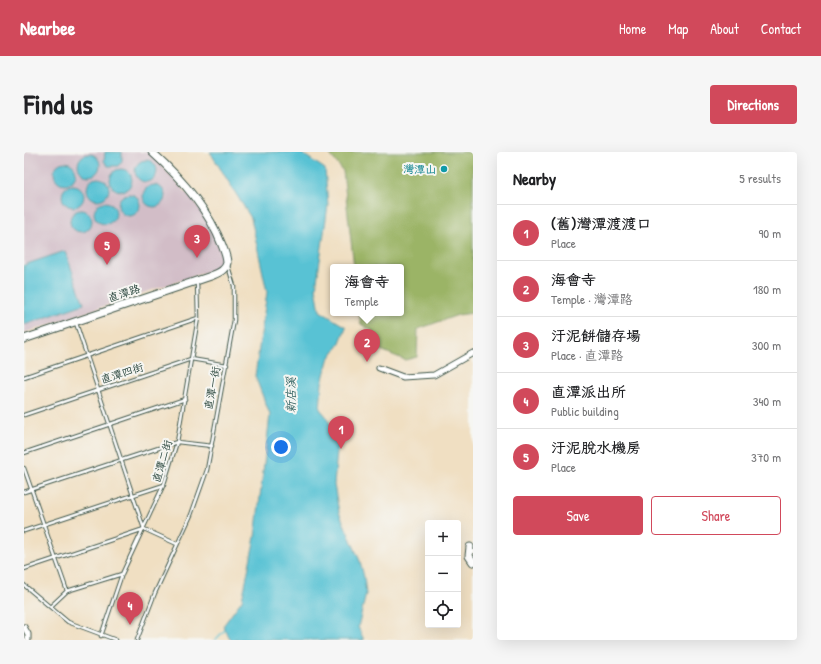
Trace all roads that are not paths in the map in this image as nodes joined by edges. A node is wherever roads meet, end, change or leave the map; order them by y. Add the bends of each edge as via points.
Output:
1 (152, 152) edge
2 (227, 262) junction
3 (197, 281) junction
4 (198, 318) junction
5 (75, 320) junction
6 (24, 339) edge
7 (473, 353) edge
8 (86, 356) junction
9 (191, 359) junction
10 (227, 365) junction
11 (379, 368) dead end
12 (24, 377) edge
13 (98, 390) junction
14 (185, 400) junction
15 (24, 415) edge
16 (109, 424) junction
17 (177, 442) junction
18 (212, 446) junction
19 (24, 452) edge
20 (121, 460) junction
21 (24, 468) edge
22 (164, 484) junction
23 (31, 490) junction
24 (24, 492) edge
25 (132, 494) junction
26 (43, 525) junction
27 (144, 529) junction
28 (24, 531) edge
29 (177, 544) junction
30 (470, 548) dead end
31 (55, 558) junction
32 (473, 562) edge
33 (24, 569) edge
34 (122, 574) junction
35 (24, 584) edge
36 (67, 591) junction
37 (50, 606) junction
38 (24, 627) edge
39 (101, 636) junction
40 (28, 640) edge
41 (116, 640) edge
42 (137, 640) edge

1 - 2 street, 直潭一街 via 198,201 217,233
2 - 3 street, 直潭路 via 221,272
2 - 10 lane, 直潭一街 via 234,286 235,308
3 - 4 lane, 直潭二街
3 - 5 street, 直潭路
4 - 8 lane
4 - 9 lane, 直潭二街
5 - 6 street, 直潭路
5 - 8 lane
7 - 11 street via 434,375 403,377
8 - 12 lane
8 - 13 lane
9 - 10 lane, 直潭四街
9 - 13 lane, 直潭四街
9 - 14 lane, 直潭二街
10 - 18 lane, 直潭一街
13 - 15 lane, 直潭四街
13 - 16 lane
14 - 16 lane
14 - 17 lane, 直潭二街
16 - 19 lane
16 - 20 lane
17 - 18 lane
17 - 20 lane
17 - 22 lane, 直潭二街
18 - 29 lane, 直潭一街 via 203,485
20 - 23 lane
20 - 25 lane
21 - 23 lane
22 - 25 lane
22 - 27 lane, 直潭二街
23 - 24 lane
23 - 26 lane
25 - 26 lane
25 - 27 lane
26 - 28 lane
26 - 31 lane
27 - 29 lane
27 - 31 lane
27 - 34 lane, 直潭二街
29 - 42 lane, 直潭一街
30 - 32 street via 469,556
31 - 33 lane
31 - 36 lane
34 - 36 lane
34 - 39 lane, 直潭二街
35 - 37 lane
36 - 37 lane
37 - 39 lane via 68,622
38 - 40 street
39 - 41 lane

